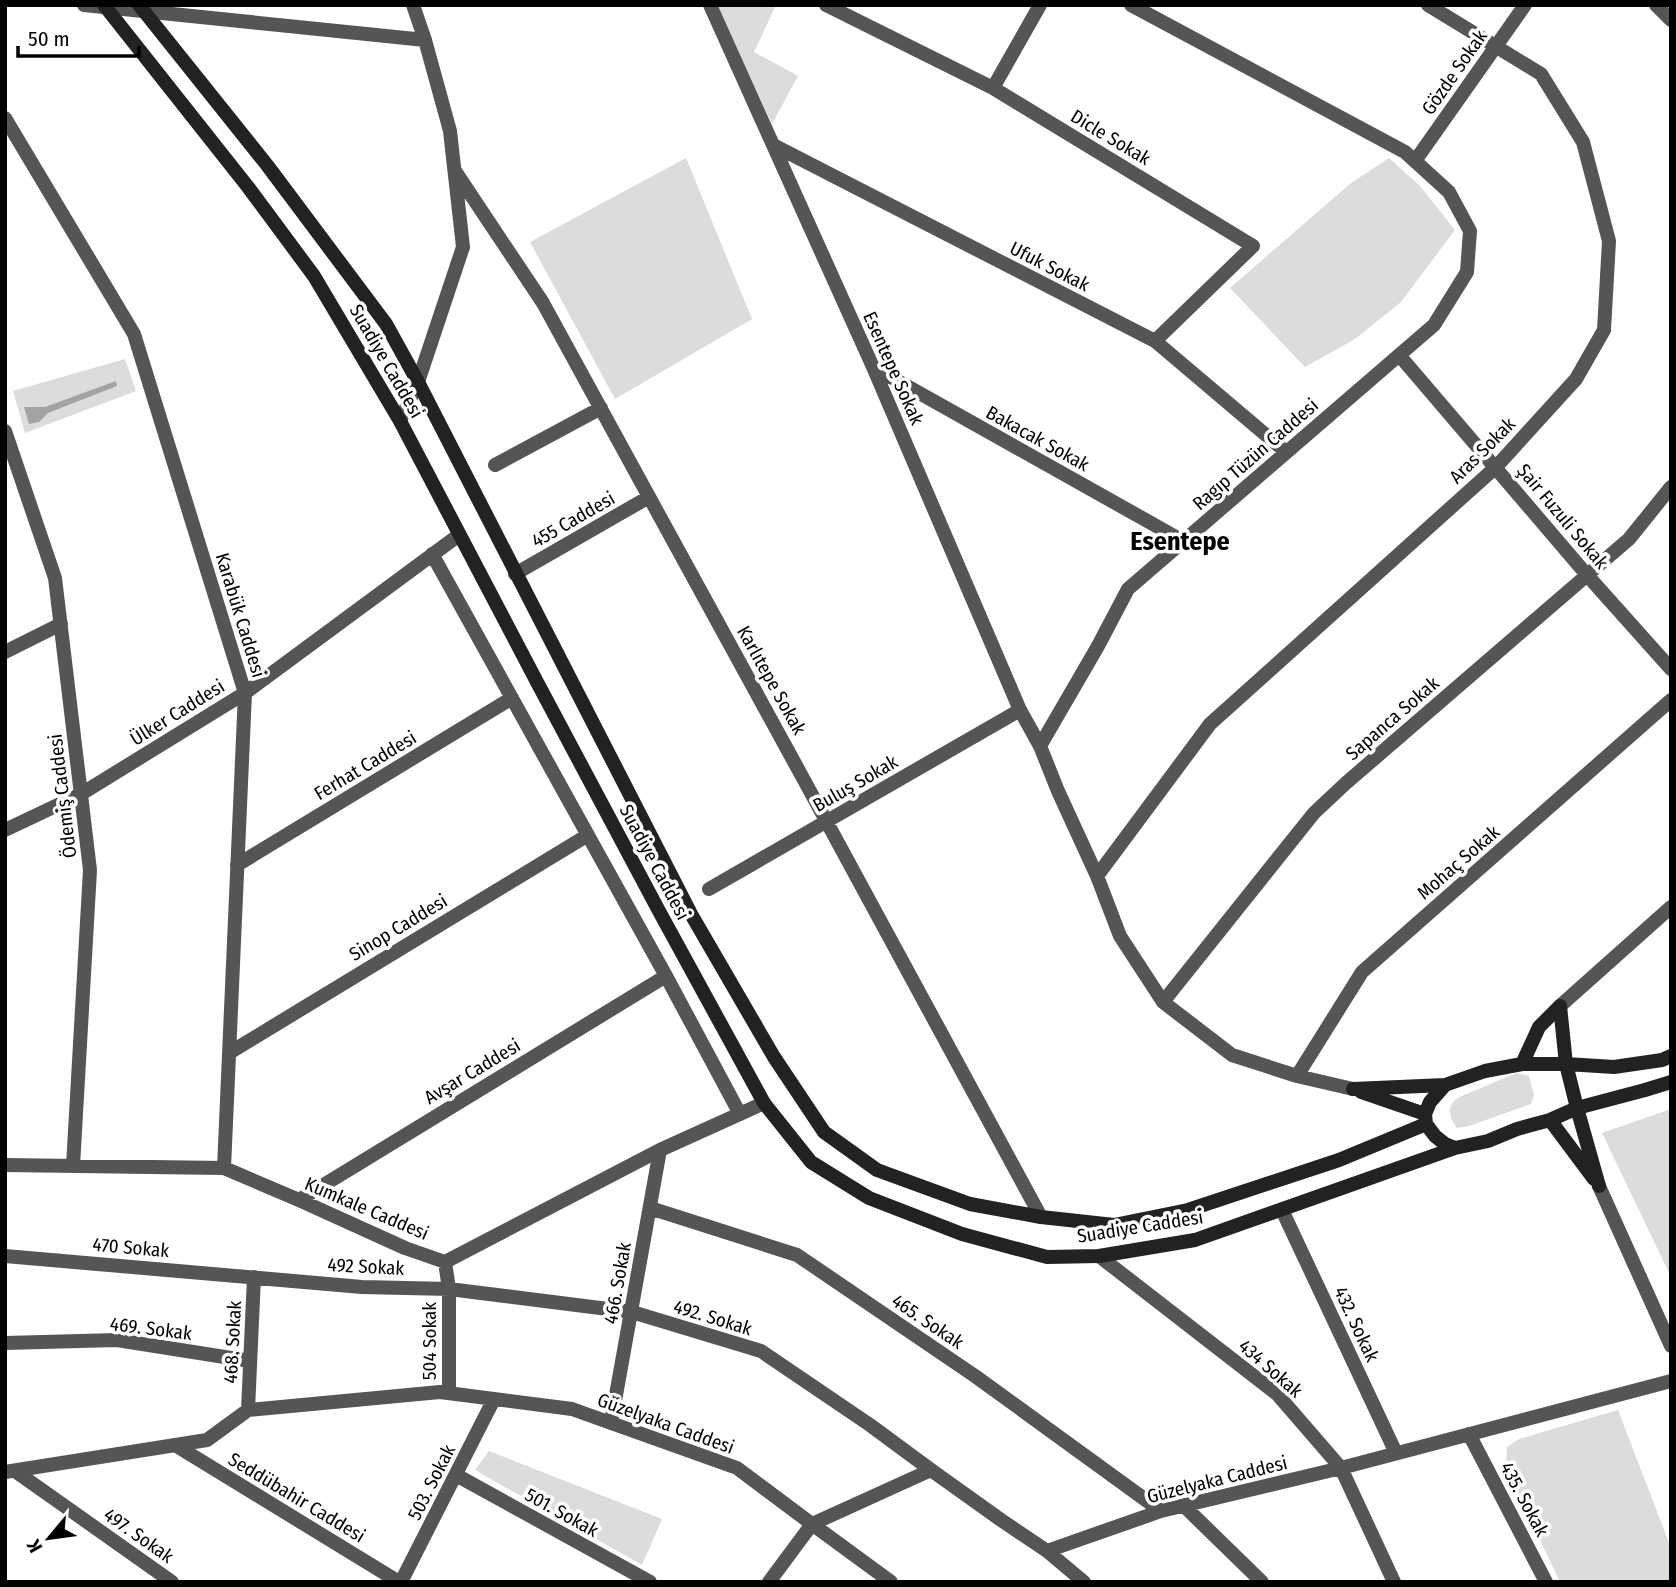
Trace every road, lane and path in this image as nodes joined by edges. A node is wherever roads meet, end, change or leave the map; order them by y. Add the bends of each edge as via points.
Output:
1 (84, 5) edge
2 (414, 5) edge
3 (710, 5) edge
4 (826, 5) edge
5 (1040, 5) edge
6 (1132, 5) edge
7 (1428, 5) edge
8 (1525, 5) edge
9 (1656, 5) edge
10 (105, 6) edge
11 (141, 8) edge
12 (1671, 20) edge
13 (425, 40) junction
14 (1495, 46) junction
15 (993, 88) junction
16 (5, 118) edge
17 (775, 146) junction
18 (1415, 161) junction
19 (455, 171) junction
20 (1156, 341) junction
21 (1399, 355) junction
22 (873, 367) junction
23 (418, 382) junction
24 (601, 408) junction
25 (401, 421) junction
26 (5, 431) edge
27 (1286, 452) junction
28 (495, 465) dead end
29 (1496, 467) junction
30 (1671, 487) edge
31 (649, 497) junction
32 (459, 535) junction
33 (1183, 541) junction
34 (432, 554) junction
35 (515, 574) junction
36 (1587, 575) junction
37 (61, 624) junction
38 (5, 653) edge
39 (1671, 669) edge
40 (245, 693) junction
41 (512, 698) junction
42 (1671, 700) edge
43 (1020, 710) junction
44 (1040, 746) junction
45 (81, 794) junction
46 (827, 822) junction
47 (5, 830) edge
48 (588, 835) junction
49 (237, 865) junction
50 (1097, 876) junction
51 (709, 889) dead end
52 (1671, 907) edge
53 (666, 976) junction
54 (1163, 1002) junction
55 (1560, 1006) junction
56 (229, 1053) junction
57 (1671, 1056) edge
58 (1522, 1064) junction
59 (1566, 1064) junction
60 (1297, 1076) junction
61 (1671, 1082) edge
62 (1445, 1085) junction
63 (1353, 1089) junction
64 (764, 1103) junction
65 (1577, 1108) junction
66 (740, 1114) junction
67 (1426, 1119) junction
68 (1550, 1120) junction
69 (1455, 1148) junction
70 (660, 1150) junction
71 (5, 1165) edge
72 (74, 1166) junction
73 (224, 1168) junction
74 (1600, 1186) junction
75 (299, 1200) junction
76 (650, 1208) junction
77 (1282, 1210) junction
78 (1041, 1217) junction
79 (5, 1256) edge
80 (1099, 1256) junction
81 (446, 1262) junction
82 (254, 1277) junction
83 (449, 1289) junction
84 (632, 1312) junction
85 (5, 1343) edge
86 (1671, 1346) edge
87 (250, 1361) junction
88 (1671, 1381) edge
89 (449, 1393) junction
90 (494, 1399) junction
91 (248, 1410) junction
92 (611, 1423) junction
93 (1469, 1434) junction
94 (175, 1445) junction
95 (1396, 1453) junction
96 (1341, 1468) junction
97 (931, 1470) junction
98 (10, 1471) edge
99 (456, 1475) junction
100 (1183, 1505) junction
101 (1161, 1511) junction
102 (813, 1524) junction
103 (1047, 1551) junction
104 (172, 1582) edge
105 (400, 1582) edge
106 (650, 1582) edge
107 (769, 1582) edge
108 (891, 1582) edge
109 (1084, 1582) edge
110 (1262, 1582) edge
111 (1394, 1582) edge
112 (1546, 1582) edge

1 - 10 street
2 - 13 street
3 - 17 street, Esentepe Sokak
4 - 15 street, Dicle Sokak
5 - 15 street
6 - 18 street, Ragıp Tüzün Caddesi
7 - 14 street, Aras Sokak
8 - 14 street, Gözde Sokak
9 - 12 street
10 - 11 street
10 - 25 main road, Suadiye Caddesi via 314,276
11 - 13 street
11 - 23 main road, Suadiye Caddesi via 386,324
13 - 19 street via 450,131
14 - 18 street, Gözde Sokak
14 - 29 street, Aras Sokak via 1541,74 1583,142 1609,241 1604,330 1576,379
15 - 20 street, Dicle Sokak via 1253,246
16 - 40 street, Karabük Caddesi via 134,334
17 - 20 street, Ufuk Sokak
17 - 22 street, Esentepe Sokak
18 - 21 street, Ragıp Tüzün Caddesi via 1449,192 1470,231 1467,272 1434,325
19 - 23 street via 463,247
19 - 24 street, Karlıtepe Sokak via 543,303
20 - 27 street, Ufuk Sokak
21 - 27 street, Ragıp Tüzün Caddesi
21 - 29 street, Şair Fuzuli Sokak
22 - 33 street, Bakacak Sokak
22 - 43 street, Esentepe Sokak
23 - 25 street
23 - 35 main road, Suadiye Caddesi
24 - 28 street
24 - 31 street, Karlıtepe Sokak
25 - 32 main road, Suadiye Caddesi
26 - 37 street, Ödemiş Caddesi via 55,578
27 - 33 street, Ragıp Tüzün Caddesi
29 - 36 street, Şair Fuzuli Sokak
29 - 50 street, Aras Sokak via 1210,724
30 - 36 street, Sapanca Sokak via 1629,539
31 - 35 street, 455 Caddesi
31 - 46 street, Karlıtepe Sokak
32 - 34 street, Ülker Caddesi
32 - 64 main road, Suadiye Caddesi
33 - 44 street, Ragıp Tüzün Caddesi via 1128,589
34 - 40 street, Ülker Caddesi
34 - 41 street
35 - 78 main road, Suadiye Caddesi via 691,914 774,1057 824,1132 877,1170 970,1204
36 - 39 street, Şair Fuzuli Sokak
36 - 54 street, Sapanca Sokak via 1314,813
37 - 38 street
37 - 45 street, Ödemiş Caddesi
40 - 45 street, Ülker Caddesi
40 - 49 street, Karabük Caddesi
41 - 48 street
41 - 49 street, Ferhat Caddesi
42 - 60 street, Mohaç Sokak via 1362,972
43 - 44 street, Esentepe Sokak
43 - 46 street, Buluş Sokak
44 - 50 street
45 - 47 street, Ülker Caddesi
45 - 72 street, Ödemiş Caddesi via 90,870
46 - 51 street, Buluş Sokak
46 - 78 street, Karlıtepe Sokak
48 - 53 street
48 - 56 street, Sinop Caddesi
49 - 56 street, Karabük Caddesi
50 - 54 street via 1120,936
52 - 55 street
53 - 66 street
53 - 75 street, Avşar Caddesi
54 - 60 street via 1232,1055
55 - 58 main road via 1539,1027
55 - 59 main road
56 - 73 street, Karabük Caddesi
57 - 59 main road via 1614,1067
58 - 59 main road
58 - 62 main road
59 - 65 main road
60 - 63 street
61 - 65 main road, Suadiye Caddesi
62 - 63 main road
62 - 67 main road via 1430,1102
63 - 67 main road
64 - 66 street, Kumkale Caddesi
64 - 80 main road, Suadiye Caddesi via 811,1162 869,1198 962,1234 1047,1257
65 - 68 main road, Suadiye Caddesi
65 - 74 main road
66 - 70 street, Kumkale Caddesi
67 - 69 main road via 1435,1136
67 - 78 main road, Suadiye Caddesi via 1339,1160 1188,1210 1114,1225
68 - 69 main road, Suadiye Caddesi
68 - 74 main road
69 - 77 main road, Suadiye Caddesi
70 - 76 street, 466. Sokak
70 - 81 street, Kumkale Caddesi
71 - 72 street, Kumkale Caddesi
72 - 73 street, Kumkale Caddesi
73 - 75 street, Kumkale Caddesi
74 - 86 street
75 - 81 street, Kumkale Caddesi
76 - 84 street, 466. Sokak
76 - 101 street, 465. Sokak via 797,1255
77 - 80 main road, Suadiye Caddesi via 1195,1240
77 - 95 street, 432. Sokak
79 - 82 street, 470 Sokak
80 - 96 street, 434 Sokak via 1277,1394
81 - 83 street
82 - 83 street, 492 Sokak
82 - 87 street, 468. Sokak
83 - 84 street, 492. Sokak
83 - 89 street, 504 Sokak
84 - 92 street, 466. Sokak
84 - 97 street, 492. Sokak via 761,1351
85 - 87 street, 469. Sokak via 117,1340
87 - 91 street, 468. Sokak
88 - 93 street, Güzelyaka Caddesi
89 - 90 street, Güzelyaka Caddesi
89 - 91 street, Güzelyaka Caddesi
90 - 92 street, Güzelyaka Caddesi via 572,1409
90 - 99 street, 503. Sokak
91 - 94 street via 207,1440
92 - 102 street, Güzelyaka Caddesi via 737,1468
93 - 95 street, Güzelyaka Caddesi
93 - 112 street, 435. Sokak
94 - 98 street
94 - 105 street, Seddübahir Caddesi
95 - 96 street, Güzelyaka Caddesi
96 - 100 street, Güzelyaka Caddesi
96 - 111 street, 434 Sokak
97 - 102 street
97 - 103 street
98 - 104 street, 497. Sokak
99 - 105 street, 503. Sokak
99 - 106 street, 501. Sokak
100 - 101 street, Güzelyaka Caddesi
100 - 110 street
101 - 103 street, Güzelyaka Caddesi
102 - 107 street
102 - 108 street, Güzelyaka Caddesi
103 - 109 street

